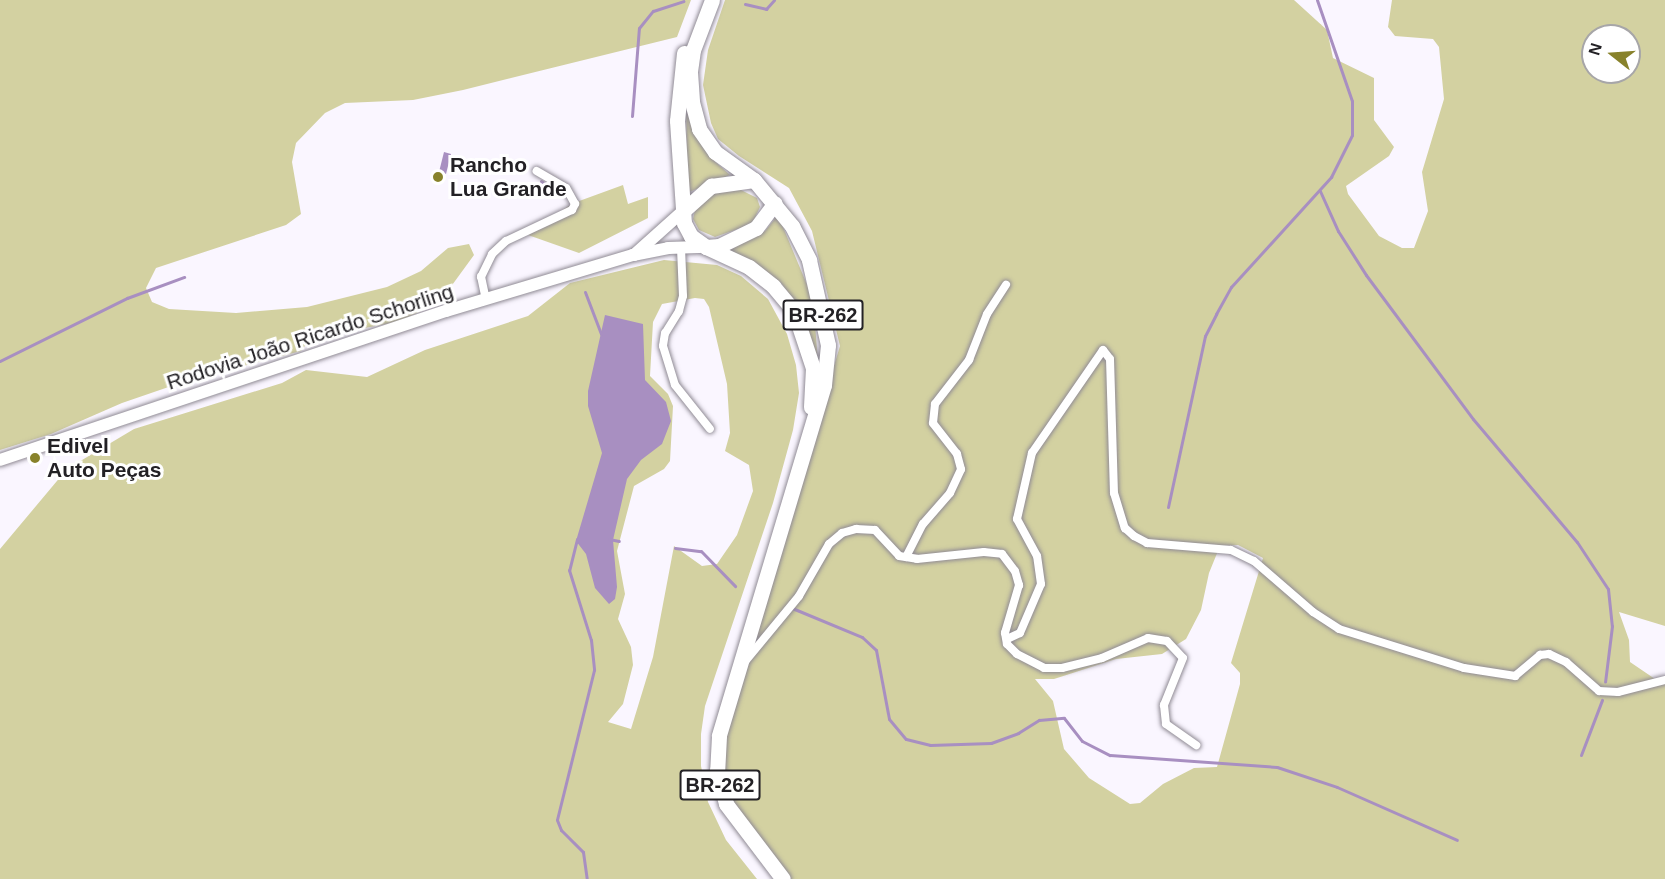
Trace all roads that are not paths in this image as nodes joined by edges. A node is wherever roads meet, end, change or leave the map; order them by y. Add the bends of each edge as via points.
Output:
1 (703, 0) edge
2 (712, 0) edge
3 (536, 171) dead end
4 (754, 180) junction
5 (774, 202) junction
6 (683, 211) junction
7 (706, 247) junction
8 (681, 248) junction
9 (633, 255) junction
10 (1006, 285) dead end
11 (486, 300) junction
12 (710, 429) dead end
13 (809, 437) junction
14 (0, 460) edge
15 (906, 557) junction
16 (1006, 639) junction
17 (735, 673) junction
18 (1665, 680) edge
19 (1196, 745) dead end
20 (783, 879) edge

1 - 6 highway, BR-262 via 679,78 676,121
2 - 4 highway, BR-262 via 693,50 692,102 699,129 709,145
3 - 11 street via 566,188 575,204 572,210 506,241 492,254 481,277
4 - 5 highway, BR-262
4 - 6 highway via 711,186
5 - 7 highway via 756,228 719,246
5 - 13 highway, BR-262 via 809,261 828,345 824,385
6 - 7 highway, BR-262 via 684,223 692,236
6 - 9 main road, Rodovia João Ricardo Schorling
7 - 8 main road, Rodovia João Ricardo Schorling
7 - 13 highway, BR-262 via 749,267 773,286 794,311 813,368
8 - 9 main road, Rodovia João Ricardo Schorling
8 - 12 street via 683,296 663,346 675,385
9 - 11 main road, Rodovia João Ricardo Schorling
10 - 15 street via 987,314 969,360 935,404 933,423 957,454 961,469 950,493 923,524
11 - 14 main road, Rodovia João Ricardo Schorling
13 - 17 highway, BR-262
15 - 16 street via 1002,554 1015,571 1019,585
15 - 17 street via 890,550 875,530 842,533 829,544 793,604
16 - 18 street via 1020,633 1041,584 1037,556 1017,519 1032,453 1102,350 1110,359 1114,493 1125,528 1134,536 1147,543 1232,550 1254,561 1339,629 1464,668 1515,676 1540,655 1549,654 1566,662 1599,691 1618,692
16 - 19 street via 1017,654 1044,668 1062,668 1102,658 1148,638 1167,641 1183,658 1164,705 1166,724
17 - 20 highway, BR-262 via 719,736 720,790 741,828

